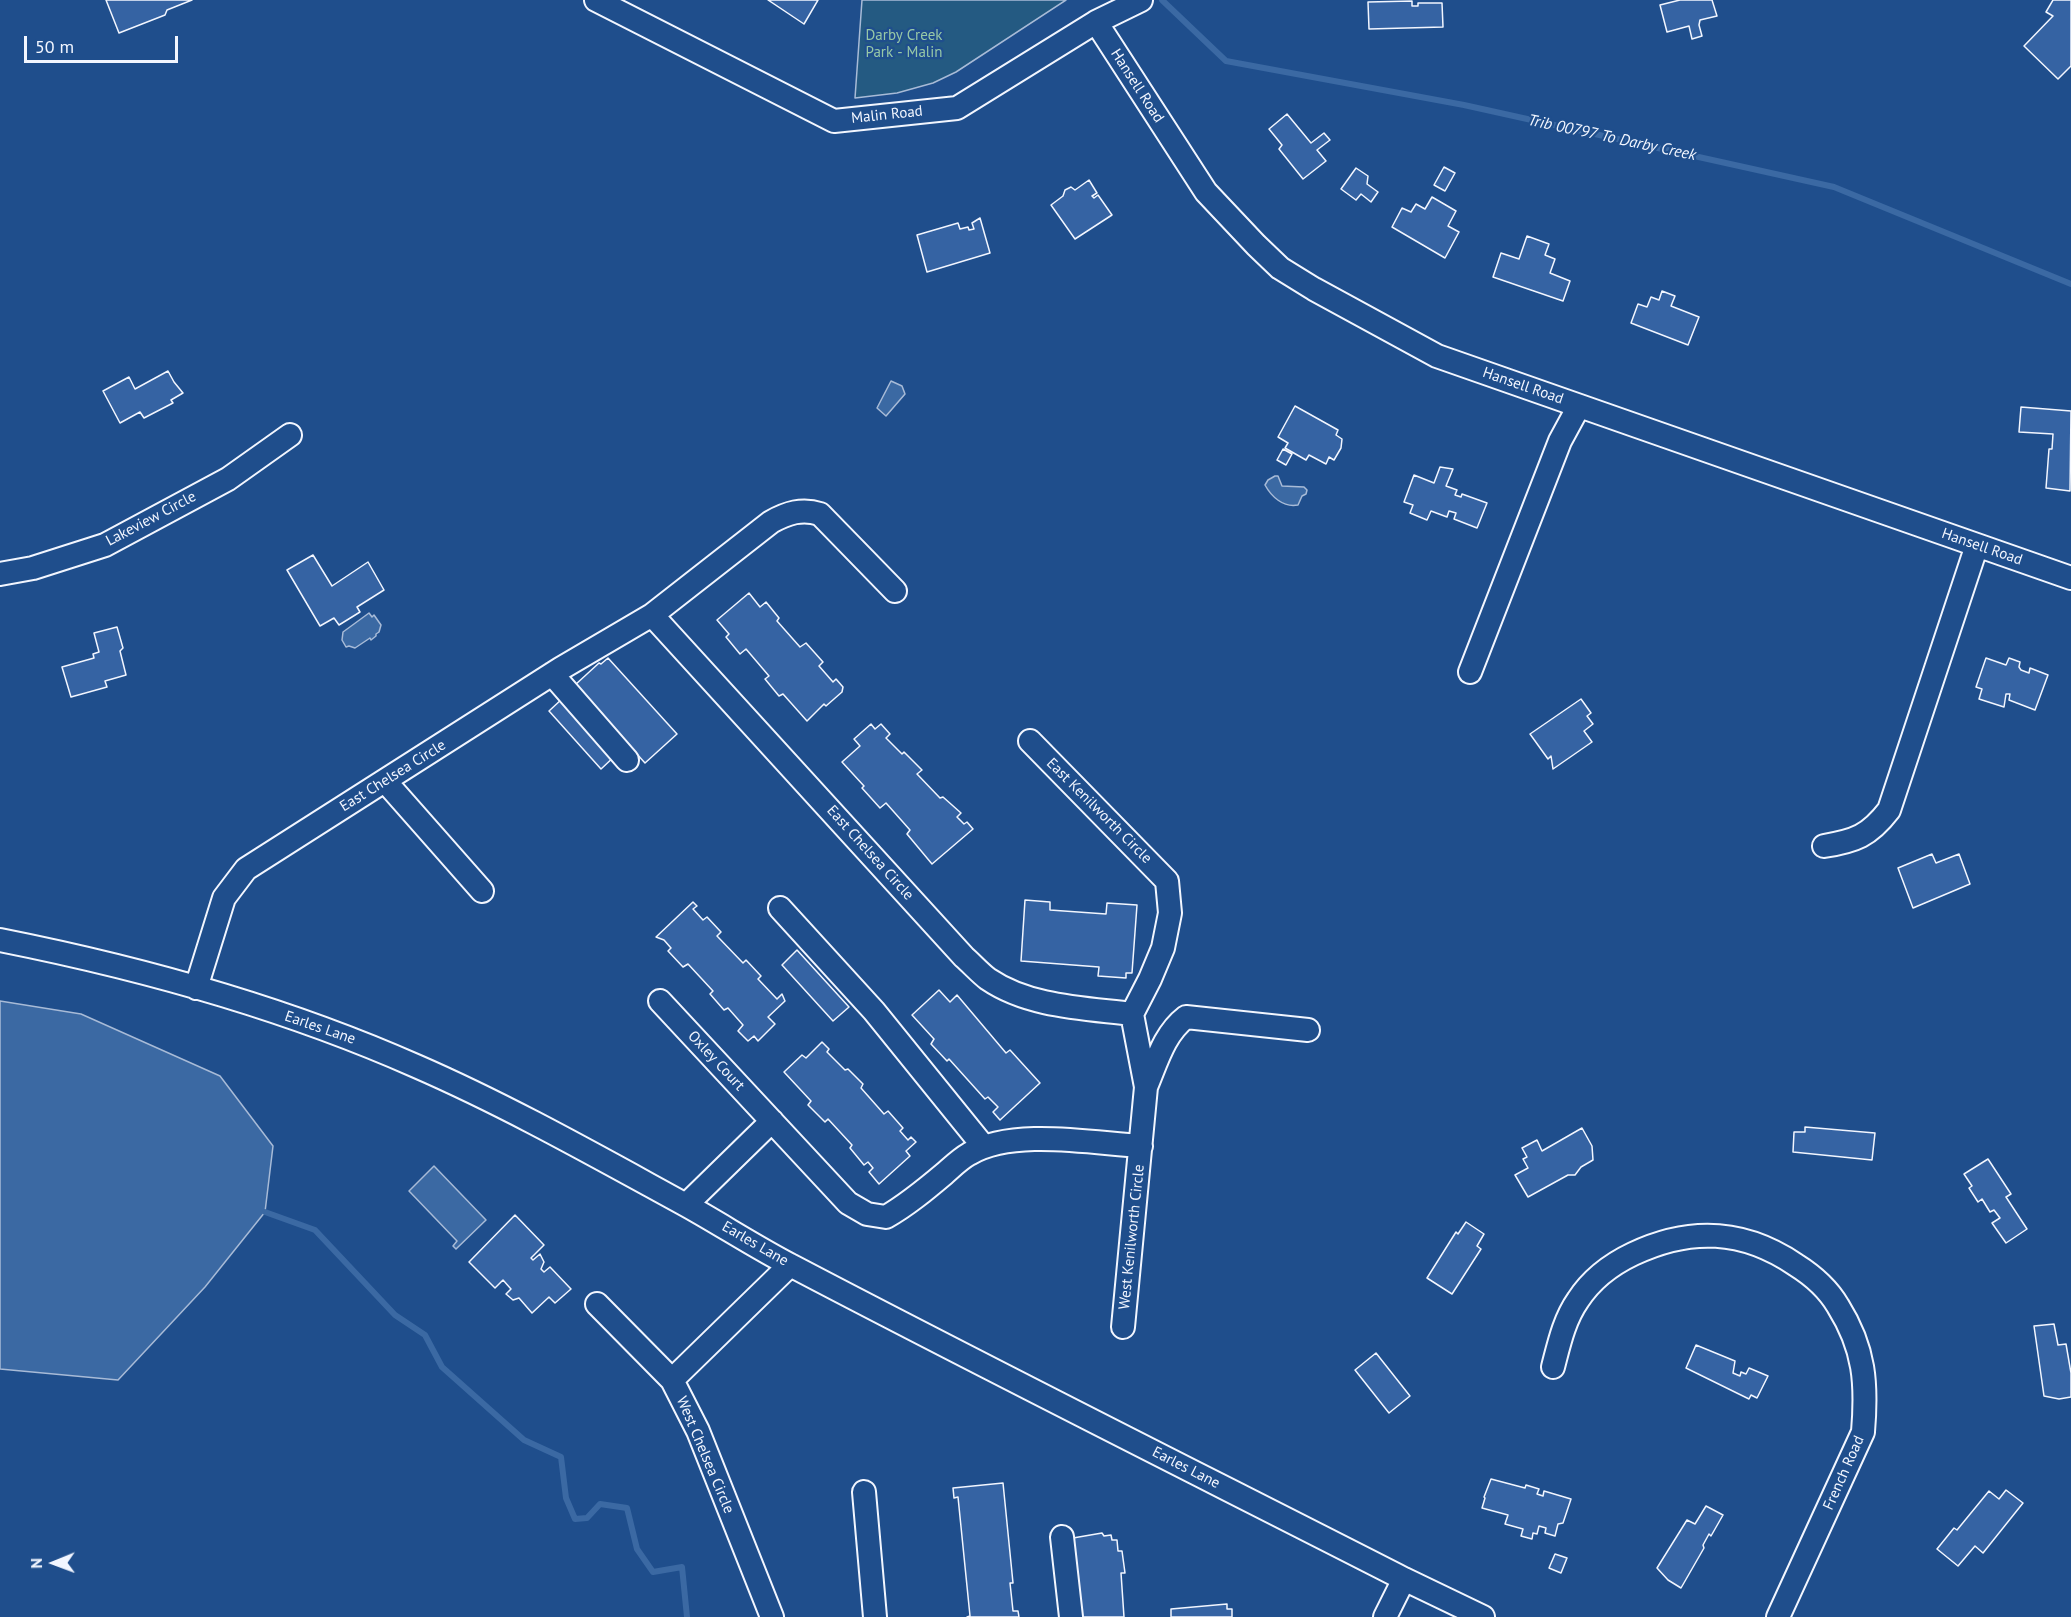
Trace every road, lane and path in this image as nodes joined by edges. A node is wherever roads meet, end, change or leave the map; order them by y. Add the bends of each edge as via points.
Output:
1 (596, 0) edge
2 (1141, 0) edge
3 (1095, 22) junction
4 (1579, 406) junction
5 (290, 435) dead end
6 (1977, 546) junction
7 (0, 574) edge
8 (2071, 578) edge
9 (895, 591) dead end
10 (652, 615) junction
11 (1470, 672) dead end
12 (552, 674) junction
13 (1030, 741) dead end
14 (627, 760) dead end
15 (385, 781) junction
16 (1824, 846) dead end
17 (482, 891) dead end
18 (780, 908) dead end
19 (0, 940) edge
20 (196, 988) junction
21 (660, 1001) dead end
22 (1132, 1014) junction
23 (1308, 1030) dead end
24 (1146, 1087) junction
25 (772, 1121) junction
26 (1141, 1146) junction
27 (984, 1147) junction
28 (686, 1205) junction
29 (790, 1265) junction
30 (597, 1304) dead end
31 (1123, 1327) dead end
32 (1553, 1367) dead end
33 (672, 1380) junction
34 (864, 1492) dead end
35 (1062, 1537) dead end
36 (1404, 1579) junction
37 (772, 1617) edge
38 (874, 1617) edge
39 (1071, 1617) edge
40 (1385, 1617) edge
41 (1483, 1617) edge
42 (1778, 1617) edge

1 - 3 street, Malin Road via 834,121 957,108
2 - 3 street, Malin Road
3 - 4 street, Hansell Road via 1206,192 1280,268 1437,356
4 - 6 street, Hansell Road
4 - 11 street via 1560,441
5 - 7 street, Lakeview Circle via 228,479 105,544 33,568
6 - 8 street, Hansell Road
6 - 16 street via 1889,810 1872,829 1850,842
9 - 10 street, East Chelsea Circle via 820,514 809,510 771,522
10 - 12 street, East Chelsea Circle
10 - 22 street, East Chelsea Circle via 956,948 988,978 1009,990 1053,1004
12 - 14 street
12 - 15 street, East Chelsea Circle
13 - 22 street, East Kenilworth Circle via 1167,881 1170,913 1162,948
15 - 17 street
15 - 20 street, East Chelsea Circle via 246,869 224,898
18 - 27 street via 874,1011
19 - 20 street, Earles Lane
20 - 28 street, Earles Lane via 328,1029 419,1067
21 - 25 street, Oxley Court
22 - 24 street
23 - 24 street via 1186,1017 1167,1037
24 - 26 street
25 - 27 street via 848,1203 867,1214 886,1217 907,1205 968,1154
25 - 28 street
26 - 27 street via 1038,1139
26 - 31 street, West Kenilworth Circle
28 - 29 street, Earles Lane
29 - 33 street, West Chelsea Circle
29 - 36 street, Earles Lane
30 - 33 street
32 - 42 street, French Road via 1565,1322 1597,1277 1623,1259 1673,1238 1700,1235 1753,1243 1780,1254 1822,1285 1838,1305 1858,1349 1866,1401 1863,1432
33 - 37 street, West Chelsea Circle via 698,1431
34 - 38 street
35 - 39 street
36 - 40 street
36 - 41 street, Earles Lane

